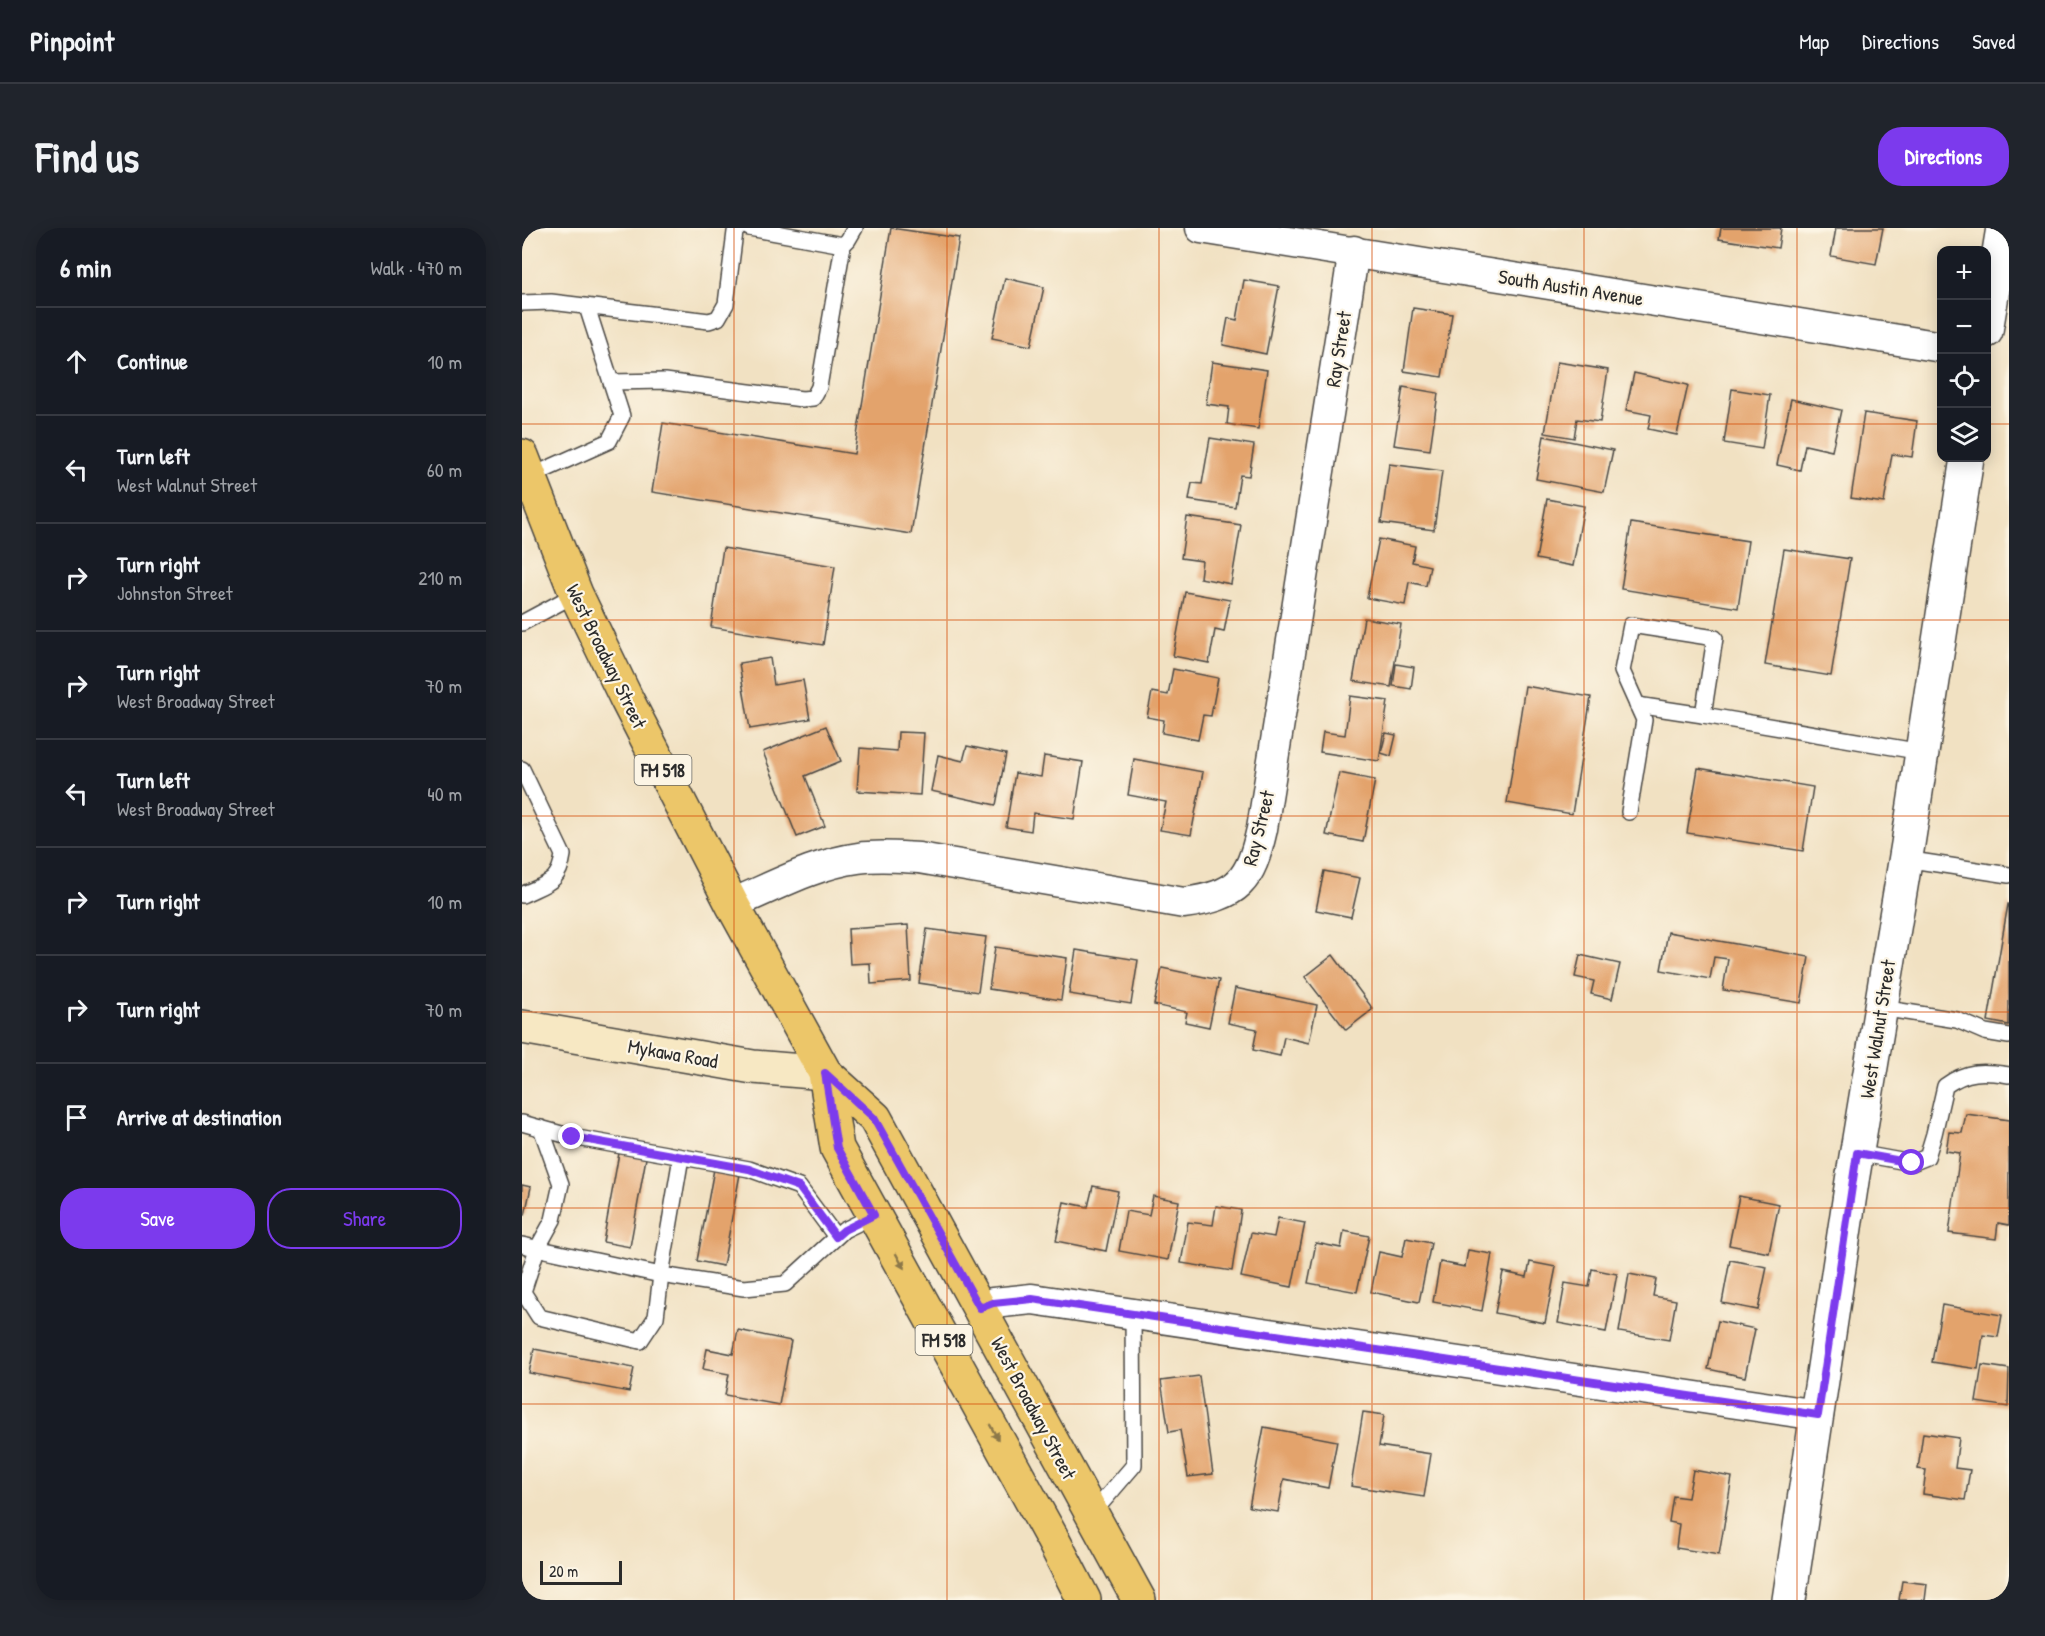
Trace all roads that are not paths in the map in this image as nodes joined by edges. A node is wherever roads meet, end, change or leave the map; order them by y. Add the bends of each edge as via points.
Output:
1 (740, 228) edge
2 (749, 228) edge
3 (855, 228) edge
4 (1201, 228) edge
5 (2004, 241) edge
6 (843, 245) junction
7 (1354, 251) junction
8 (522, 303) edge
9 (1991, 306) edge
10 (587, 307) junction
11 (1937, 346) edge
12 (611, 382) junction
13 (1966, 462) edge
14 (526, 467) edge
15 (576, 594) junction
16 (522, 623) edge
17 (1637, 705) junction
18 (1703, 715) junction
19 (1922, 752) junction
20 (522, 769) edge
21 (1629, 812) dead end
22 (1905, 859) junction
23 (2009, 875) edge
24 (522, 895) edge
25 (732, 904) junction
26 (1881, 1008) junction
27 (522, 1027) edge
28 (2009, 1036) edge
29 (825, 1073) junction
30 (2009, 1075) edge
31 (522, 1123) edge
32 (541, 1128) junction
33 (1857, 1153) junction
34 (681, 1157) junction
35 (874, 1215) junction
36 (836, 1237) junction
37 (529, 1247) edge
38 (661, 1275) junction
39 (980, 1308) junction
40 (1133, 1314) junction
41 (1818, 1415) junction
42 (1092, 1514) junction
43 (1125, 1595) edge
44 (1084, 1600) edge
45 (1789, 1600) edge

1 - 10 lane via 735,232 726,304 718,318 709,321
2 - 6 lane
3 - 6 lane
4 - 7 street, South Austin Avenue
5 - 9 street
6 - 12 lane via 819,387 813,398 665,381
7 - 11 street, South Austin Avenue
7 - 25 street, Ray Street via 1262,829 1248,874 1236,887 1221,896 1184,903 918,858 886,856 860,857 820,867
8 - 10 lane
10 - 12 lane
12 - 14 lane via 622,416 609,441
13 - 19 street, West Walnut Street
14 - 15 main road, West Broadway Street / FM 518
15 - 16 lane
15 - 25 main road, West Broadway Street / FM 518
17 - 18 lane
17 - 18 lane via 1622,671 1631,625 1715,638
17 - 21 lane via 1644,720
18 - 19 lane
19 - 22 street, West Walnut Street
20 - 24 lane via 563,855 557,878
22 - 23 lane
22 - 26 street, West Walnut Street
25 - 29 main road, West Broadway Street / FM 518
26 - 28 lane via 1956,1020 1985,1032
26 - 33 street, West Walnut Street
27 - 29 main road, Mykawa Road via 753,1066
29 - 35 main road, West Broadway Street / FM 518 via 837,1148
29 - 39 main road, West Broadway Street / FM 518 via 874,1118
30 - 33 lane via 1975,1072 1959,1076 1945,1086 1927,1157 1912,1163
31 - 32 lane
32 - 34 lane
32 - 37 lane via 561,1184 554,1220
33 - 41 street, West Walnut Street
34 - 36 lane via 749,1169 799,1187
34 - 38 lane
35 - 36 lane
35 -> 44 main road, West Broadway Street / FM 518
36 - 38 lane via 785,1284 744,1288
37 - 38 lane
37 - 38 lane via 523,1292 539,1317 640,1341 656,1317
39 - 40 street via 1032,1299
39 - 42 main road, West Broadway Street / FM 518
40 - 41 street
40 - 42 lane via 1134,1465
41 - 45 street, West Walnut Street
42 - 43 main road, West Broadway Street / FM 518

